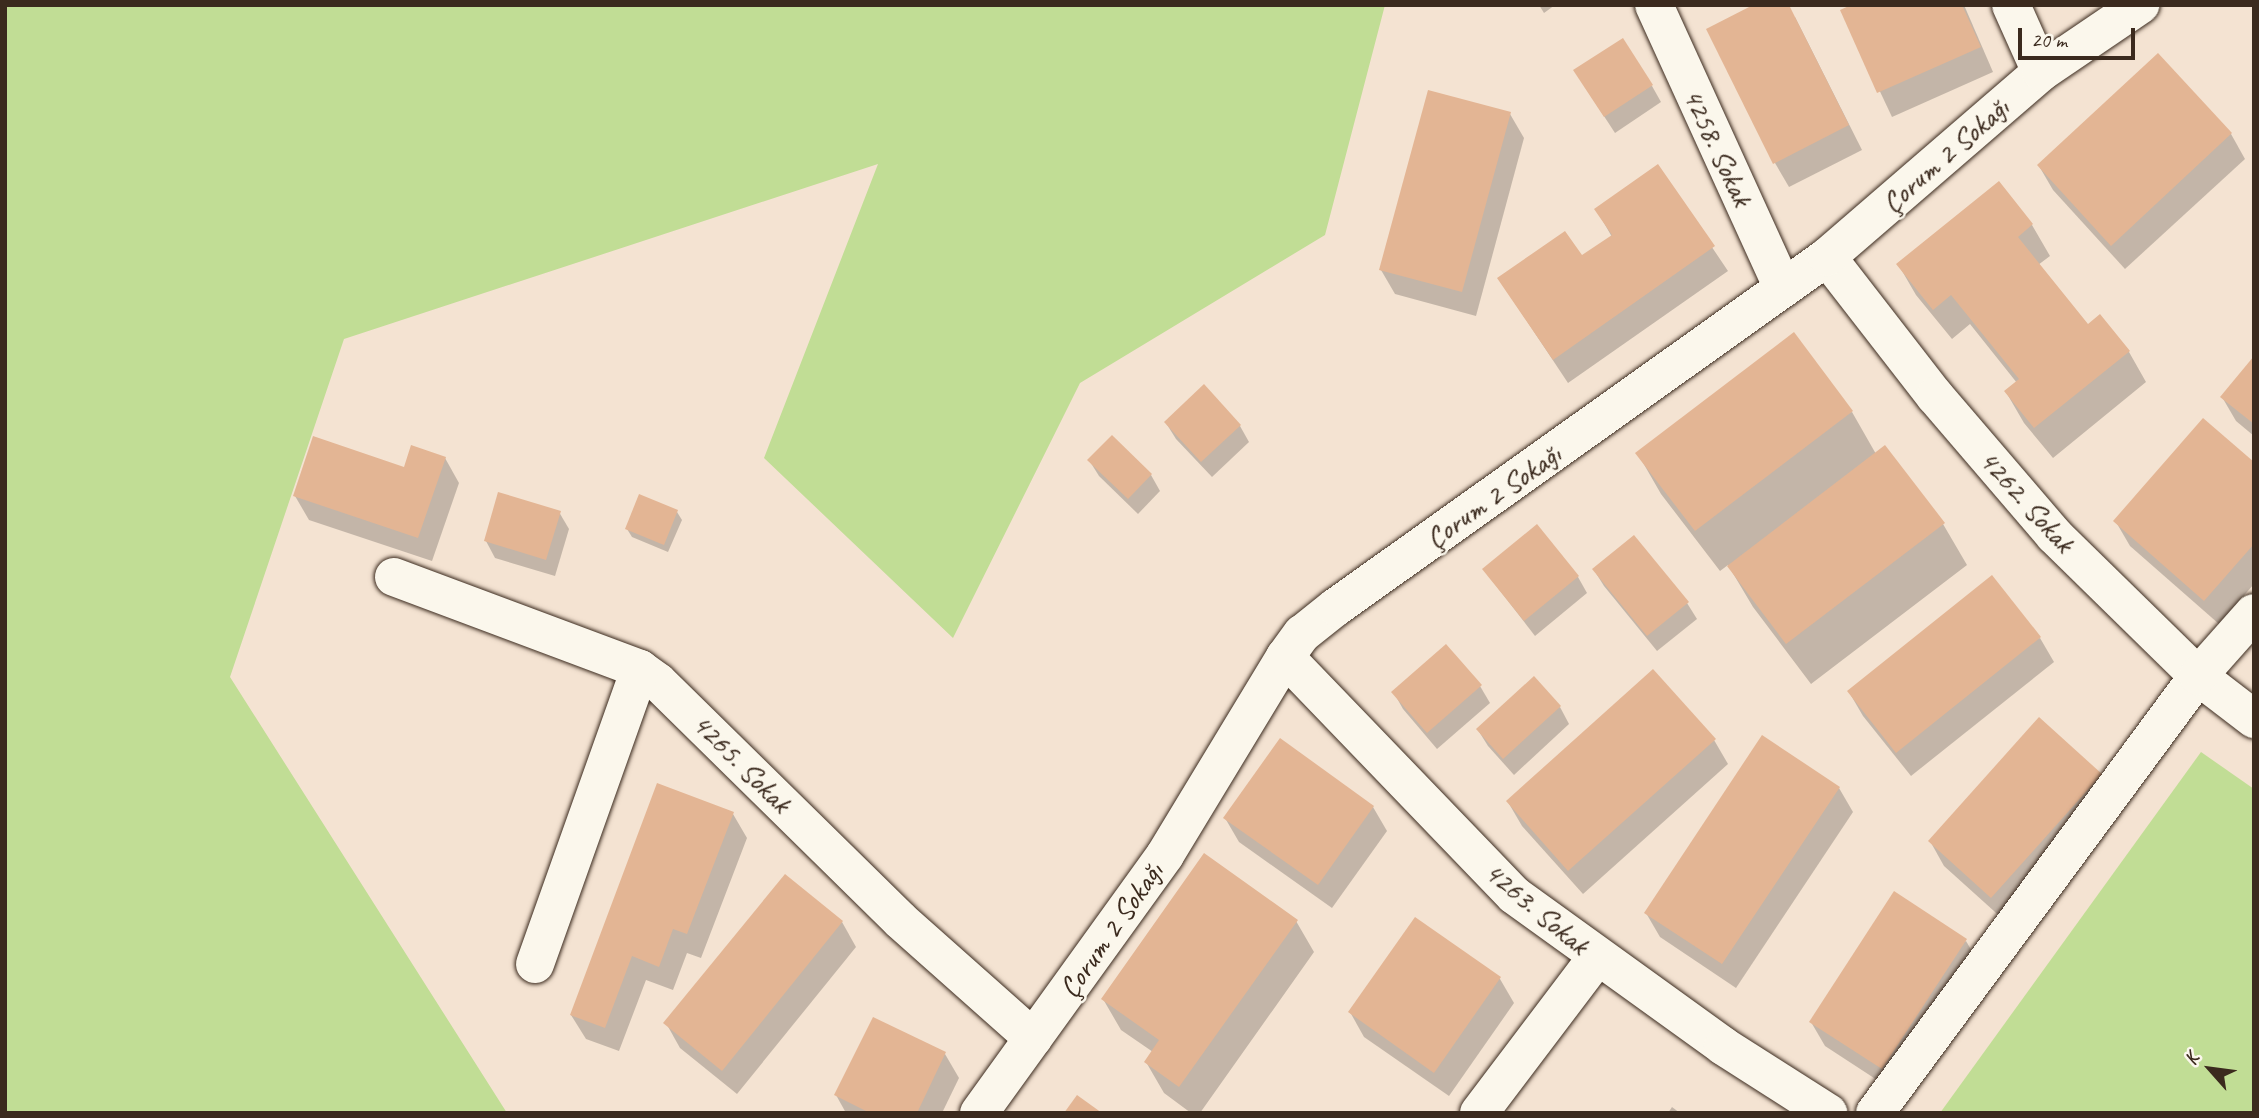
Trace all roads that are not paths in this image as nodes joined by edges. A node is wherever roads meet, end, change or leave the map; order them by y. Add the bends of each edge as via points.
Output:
1 (1654, 5) edge
2 (2011, 5) edge
3 (2140, 5) edge
4 (2041, 72) junction
5 (1827, 257) junction
6 (1783, 288) junction
7 (394, 577) dead end
8 (2254, 613) edge
9 (1285, 657) junction
10 (640, 669) junction
11 (2198, 676) junction
12 (2254, 719) edge
13 (1597, 957) junction
14 (535, 964) dead end
15 (1033, 1038) junction
16 (979, 1113) edge
17 (1479, 1113) edge
18 (1828, 1113) edge
19 (1875, 1113) edge

1 - 6 street, 4258. Sokak
2 - 4 street
3 - 4 street, Çorum 2 Sokağı
4 - 5 street, Çorum 2 Sokağı
5 - 6 street, Çorum 2 Sokağı
5 - 11 street, 4262. Sokak via 1935,396 2054,535
6 - 9 street, Çorum 2 Sokağı via 1336,607 1303,634
7 - 10 street, 4265. Sokak
8 - 11 street
9 - 13 street, 4263. Sokak via 1514,895
9 - 15 street, Çorum 2 Sokağı via 1165,855
10 - 14 street
10 - 15 street, 4265. Sokak via 675,697 900,920
11 - 12 street, 4262. Sokak
11 - 19 street
13 - 17 street
13 - 18 street, 4263. Sokak
15 - 16 street, Çorum 2 Sokağı

